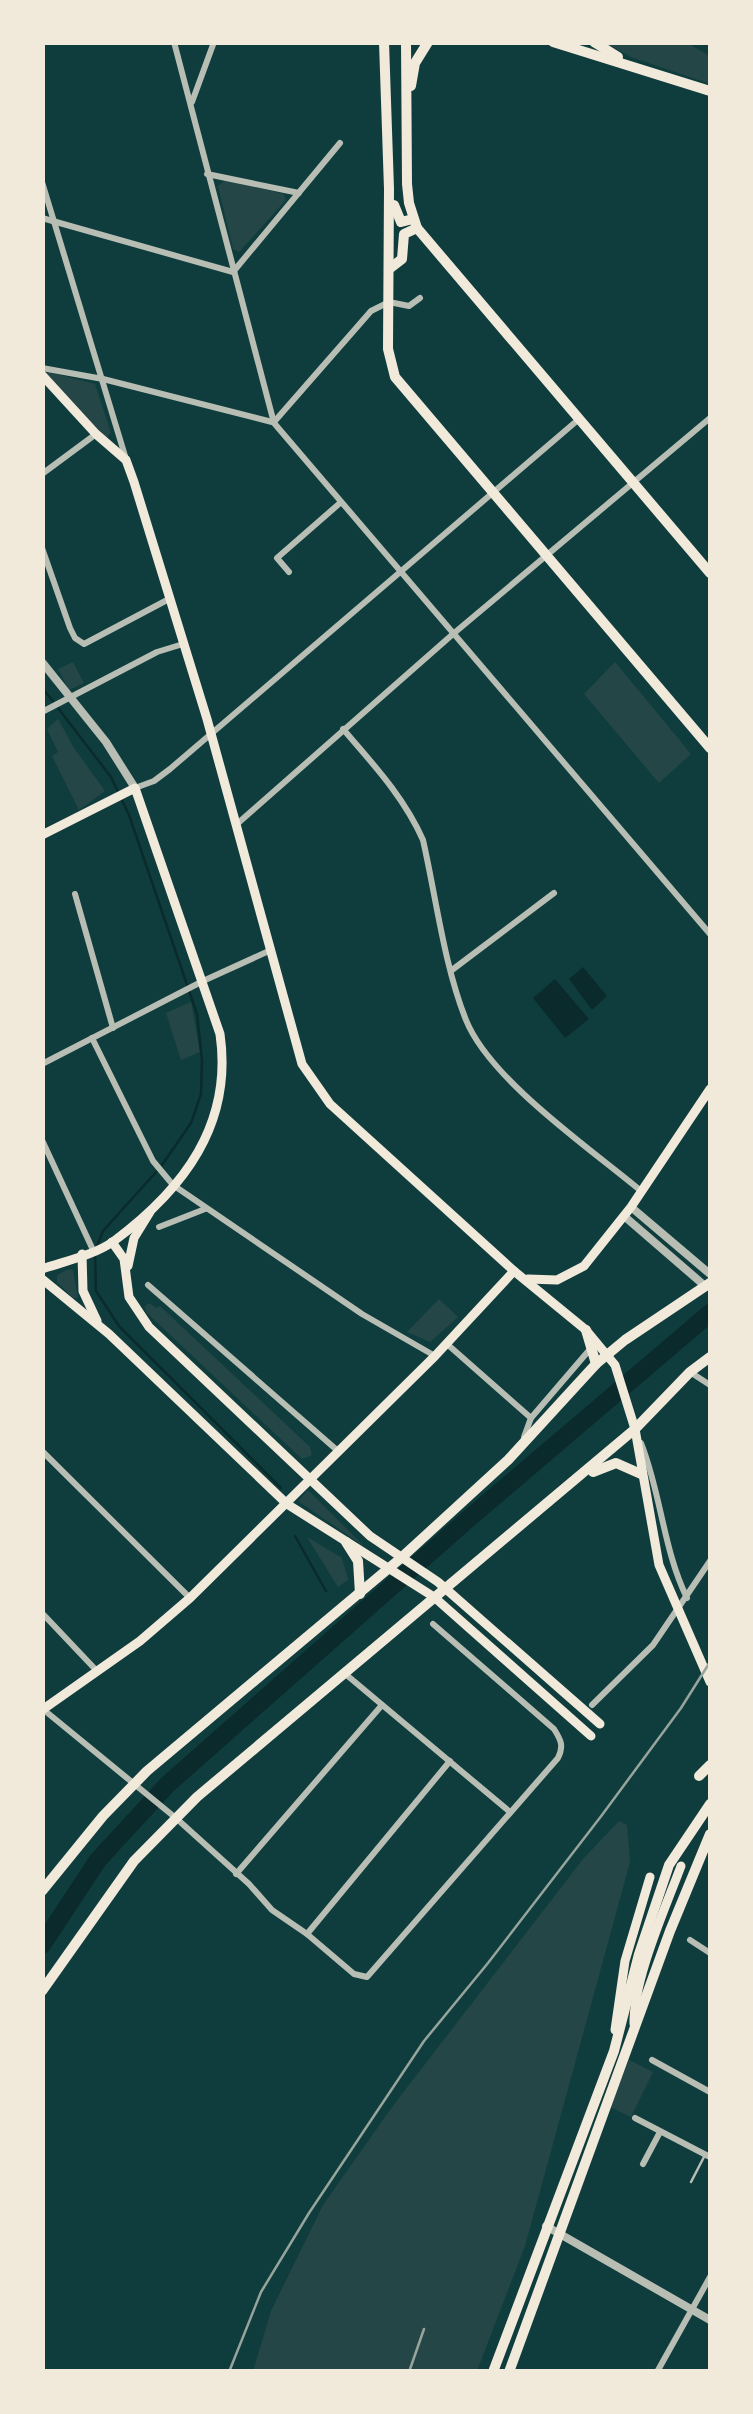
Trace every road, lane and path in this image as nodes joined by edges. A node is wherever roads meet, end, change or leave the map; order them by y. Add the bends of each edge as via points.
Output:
1 (174, 42) edge
2 (214, 42) edge
3 (384, 42) edge
4 (406, 42) edge
5 (428, 42) edge
6 (552, 42) edge
7 (594, 42) edge
8 (632, 65) junction
9 (710, 92) edge
10 (408, 96) junction
11 (191, 104) junction
12 (340, 143) dead end
13 (207, 174) junction
14 (42, 182) edge
15 (390, 189) junction
16 (299, 192) junction
17 (42, 218) edge
18 (55, 221) junction
19 (415, 224) junction
20 (389, 269) junction
21 (233, 272) junction
22 (420, 298) dead end
23 (389, 302) junction
24 (42, 372) edge
25 (64, 372) junction
26 (103, 379) junction
27 (53, 388) junction
28 (710, 418) edge
29 (578, 419) junction
30 (274, 422) junction
31 (96, 434) junction
32 (126, 460) junction
33 (42, 474) edge
34 (635, 482) junction
35 (494, 492) junction
36 (340, 502) junction
37 (42, 548) edge
38 (548, 555) junction
39 (399, 571) junction
40 (289, 572) dead end
41 (710, 572) edge
42 (169, 599) junction
43 (453, 634) junction
44 (183, 644) junction
45 (42, 662) edge
46 (66, 699) junction
47 (42, 712) edge
48 (343, 729) junction
49 (210, 733) junction
50 (710, 748) edge
51 (132, 789) junction
52 (236, 824) junction
53 (42, 836) edge
54 (554, 893) dead end
55 (75, 894) dead end
56 (710, 934) edge
57 (271, 950) junction
58 (452, 970) junction
59 (198, 984) junction
60 (113, 1028) junction
61 (92, 1038) junction
62 (42, 1064) edge
63 (710, 1089) edge
64 (42, 1140) edge
65 (169, 1181) junction
66 (641, 1191) junction
67 (158, 1201) junction
68 (206, 1208) junction
69 (628, 1211) junction
70 (160, 1227) dead end
71 (98, 1248) junction
72 (42, 1269) edge
73 (514, 1271) junction
74 (710, 1274) edge
75 (42, 1279) edge
76 (524, 1279) junction
77 (126, 1284) junction
78 (708, 1284) edge
79 (148, 1285) dead end
80 (586, 1330) junction
81 (109, 1334) junction
82 (447, 1344) junction
83 (592, 1347) junction
84 (435, 1356) junction
85 (710, 1357) edge
86 (612, 1359) junction
87 (596, 1364) junction
88 (690, 1372) junction
89 (710, 1384) edge
90 (530, 1418) junction
91 (635, 1430) junction
92 (42, 1451) edge
93 (339, 1452) junction
94 (508, 1460) junction
95 (641, 1474) junction
96 (311, 1479) junction
97 (570, 1485) junction
98 (287, 1504) junction
99 (346, 1542) junction
100 (404, 1560) junction
101 (710, 1561) edge
102 (393, 1569) junction
103 (441, 1585) junction
104 (360, 1594) junction
105 (430, 1594) junction
106 (190, 1598) junction
107 (688, 1599) junction
108 (42, 1613) edge
109 (433, 1624) dead end
110 (96, 1670) junction
111 (343, 1672) junction
112 (710, 1682) edge
113 (382, 1704) junction
114 (592, 1706) dead end
115 (43, 1710) edge
116 (600, 1724) dead end
117 (591, 1736) dead end
118 (450, 1761) junction
119 (710, 1765) edge
120 (699, 1776) dead end
121 (138, 1787) junction
122 (710, 1804) edge
123 (510, 1812) junction
124 (173, 1816) junction
125 (710, 1834) edge
126 (681, 1866) dead end
127 (236, 1874) junction
128 (650, 1877) dead end
129 (42, 1891) edge
130 (307, 1934) junction
131 (690, 1940) dead end
132 (710, 1954) edge
133 (42, 1991) edge
134 (634, 2032) junction
135 (652, 2060) dead end
136 (607, 2066) junction
137 (710, 2092) edge
138 (634, 2118) dead end
139 (660, 2132) junction
140 (708, 2156) edge
141 (643, 2164) dead end
142 (691, 2182) dead end
143 (546, 2226) junction
144 (560, 2234) junction
145 (710, 2277) edge
146 (692, 2310) junction
147 (710, 2320) edge
148 (492, 2372) edge
149 (508, 2372) edge
150 (657, 2372) edge

1 - 11 street
2 - 11 street
3 - 15 main road
4 - 10 main road
5 - 10 main road
6 - 8 main road
7 - 8 main road
8 - 9 main road
10 - 19 main road via 407,184
11 - 13 street
12 - 16 street
13 - 16 street
13 - 21 street
14 - 18 street
15 - 19 main road via 398,218
15 - 20 main road
16 - 21 street
17 - 18 street
18 - 21 street
18 - 26 street
19 - 20 main road via 404,234 402,259
19 - 29 main road
20 - 23 main road
21 - 30 street
22 - 23 street via 409,306
23 - 30 street via 371,311
23 - 35 main road via 395,377
24 - 25 street
24 - 27 main road
25 - 26 street
25 - 27 street
26 - 30 street
26 - 32 street
27 - 31 main road
28 - 34 street
29 - 34 main road
29 - 35 street
30 - 36 street
31 - 32 main road
31 - 33 street
32 - 42 main road
34 - 38 street
34 - 41 main road
35 - 38 main road
35 - 39 street
36 - 39 street
36 - 40 street via 277,558
37 - 42 street via 70,628 84,644
38 - 43 street
38 - 50 main road
39 - 43 street
39 - 49 street
42 - 44 main road
43 - 48 street
43 - 56 street
44 - 46 street
44 - 49 main road
45 - 46 street
46 - 47 street
46 - 51 street via 106,742
48 - 52 street
48 - 58 street via 413,818
49 - 51 street via 154,781
49 - 52 main road
51 - 53 main road
51 - 59 main road
52 - 57 main road
54 - 58 street
55 - 60 street
57 - 59 street
57 - 73 main road via 312,1082
58 - 66 street via 466,1020 488,1057
59 - 60 street
59 - 65 main road via 220,1034 222,1094 209,1134
60 - 61 street
61 - 62 street
61 - 65 street
63 - 66 main road
64 - 71 street
65 - 67 main road
65 - 68 street
66 - 69 main road
67 - 71 main road
67 - 77 main road via 134,1238
68 - 70 street
68 - 84 street
69 - 74 street
69 - 76 main road via 584,1266 558,1280
69 - 78 street
71 - 72 main road
71 - 77 main road via 122,1252
71 - 81 main road via 83,1291
73 - 76 main road
73 - 82 main road
75 - 81 main road
76 - 80 main road
77 - 96 main road via 149,1327
78 - 86 main road
79 - 93 street
80 - 83 main road
80 - 86 main road
81 - 98 main road
82 - 84 main road
82 - 90 street
83 - 87 main road
83 - 90 street
84 - 93 main road
85 - 88 main road
86 - 87 main road
86 - 91 main road
87 - 94 main road
88 - 89 street
88 - 91 main road
90 - 94 street
91 - 95 main road
91 - 97 main road
91 - 107 street
92 - 106 street
93 - 96 main road
94 - 100 main road
95 - 97 main road via 608,1464
95 - 112 main road via 667,1589
96 - 98 main road
96 - 100 main road
97 - 103 main road
98 - 99 main road
98 - 106 main road
99 - 102 main road
99 - 104 main road via 358,1561
100 - 102 main road
100 - 103 main road
101 - 107 street
102 - 104 main road
102 - 105 main road
103 - 105 main road
103 - 116 main road
104 - 121 main road
105 - 111 main road
105 - 117 main road
106 - 110 main road
107 - 114 street
108 - 110 street
109 - 123 street via 561,1740 558,1758
110 - 115 main road
111 - 113 street
111 - 124 main road
113 - 118 street
113 - 127 street
115 - 121 street
118 - 123 street
118 - 130 street
119 - 120 main road
121 - 124 street
121 - 129 main road via 103,1816
122 - 136 main road via 669,1865
123 - 130 street via 370,1975 354,1974
124 - 127 street
124 - 133 main road
125 - 134 main road
126 - 134 main road via 642,1982
127 - 130 street
128 - 136 main road
131 - 132 street
134 - 144 main road
135 - 137 street
136 - 143 main road
138 - 139 street
139 - 140 street
139 - 141 street
140 - 142 lane
143 - 144 street
143 - 148 main road
144 - 146 street
144 - 149 main road
145 - 146 street
146 - 147 street
146 - 150 street

